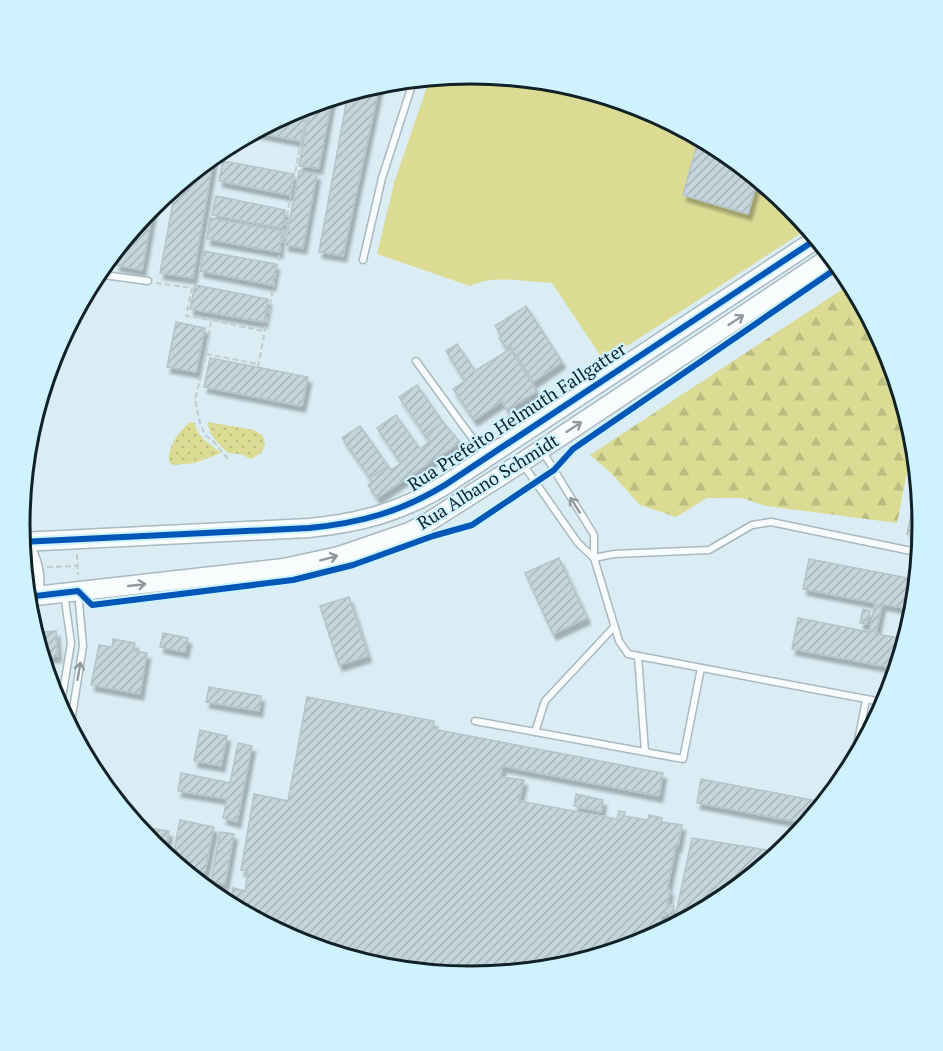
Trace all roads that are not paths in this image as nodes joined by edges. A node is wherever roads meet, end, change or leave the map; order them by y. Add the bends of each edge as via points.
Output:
1 (411, 88) edge
2 (810, 243) edge
3 (363, 260) dead end
4 (825, 261) edge
5 (107, 276) edge
6 (148, 281) road end
7 (416, 361) dead end
8 (541, 449) junction
9 (487, 457) junction
10 (521, 463) junction
11 (31, 541) edge
12 (912, 551) edge
13 (594, 558) junction
14 (32, 565) edge
15 (34, 586) edge
16 (71, 592) junction
17 (36, 596) edge
18 (615, 627) junction
19 (638, 656) junction
20 (701, 668) junction
21 (63, 692) edge
22 (866, 700) junction
23 (876, 701) edge
24 (72, 713) edge
25 (475, 721) dead end
26 (535, 732) junction
27 (861, 732) edge
28 (645, 752) junction

1 - 3 lane via 382,178
2 - 9 main road, Rua Prefeito Helmuth Fallgatter
8 -> 4 main road, Rua Albano Schmidt
5 - 6 lane
7 - 9 lane
8 - 10 main road, Rua Albano Schmidt
13 -> 8 lane via 594,536
9 - 11 main road, Rua Prefeito Helmuth Fallgatter via 419,500 356,523
10 - 13 lane via 578,543
16 -> 10 main road, Rua Albano Schmidt via 242,574 339,556 427,523
12 - 13 lane via 771,522 752,525 709,550
13 - 18 lane
14 - 15 main road
16 - 17 main road, Rua Albano Schmidt
16 - 21 lane via 71,643
24 -> 16 lane via 83,646
18 - 19 lane via 618,641 628,654
18 - 26 lane via 545,701
19 - 20 lane
19 - 28 lane
20 - 22 lane
20 - 28 lane via 683,759
22 - 23 lane
22 - 27 lane
25 - 26 lane
26 - 28 lane

